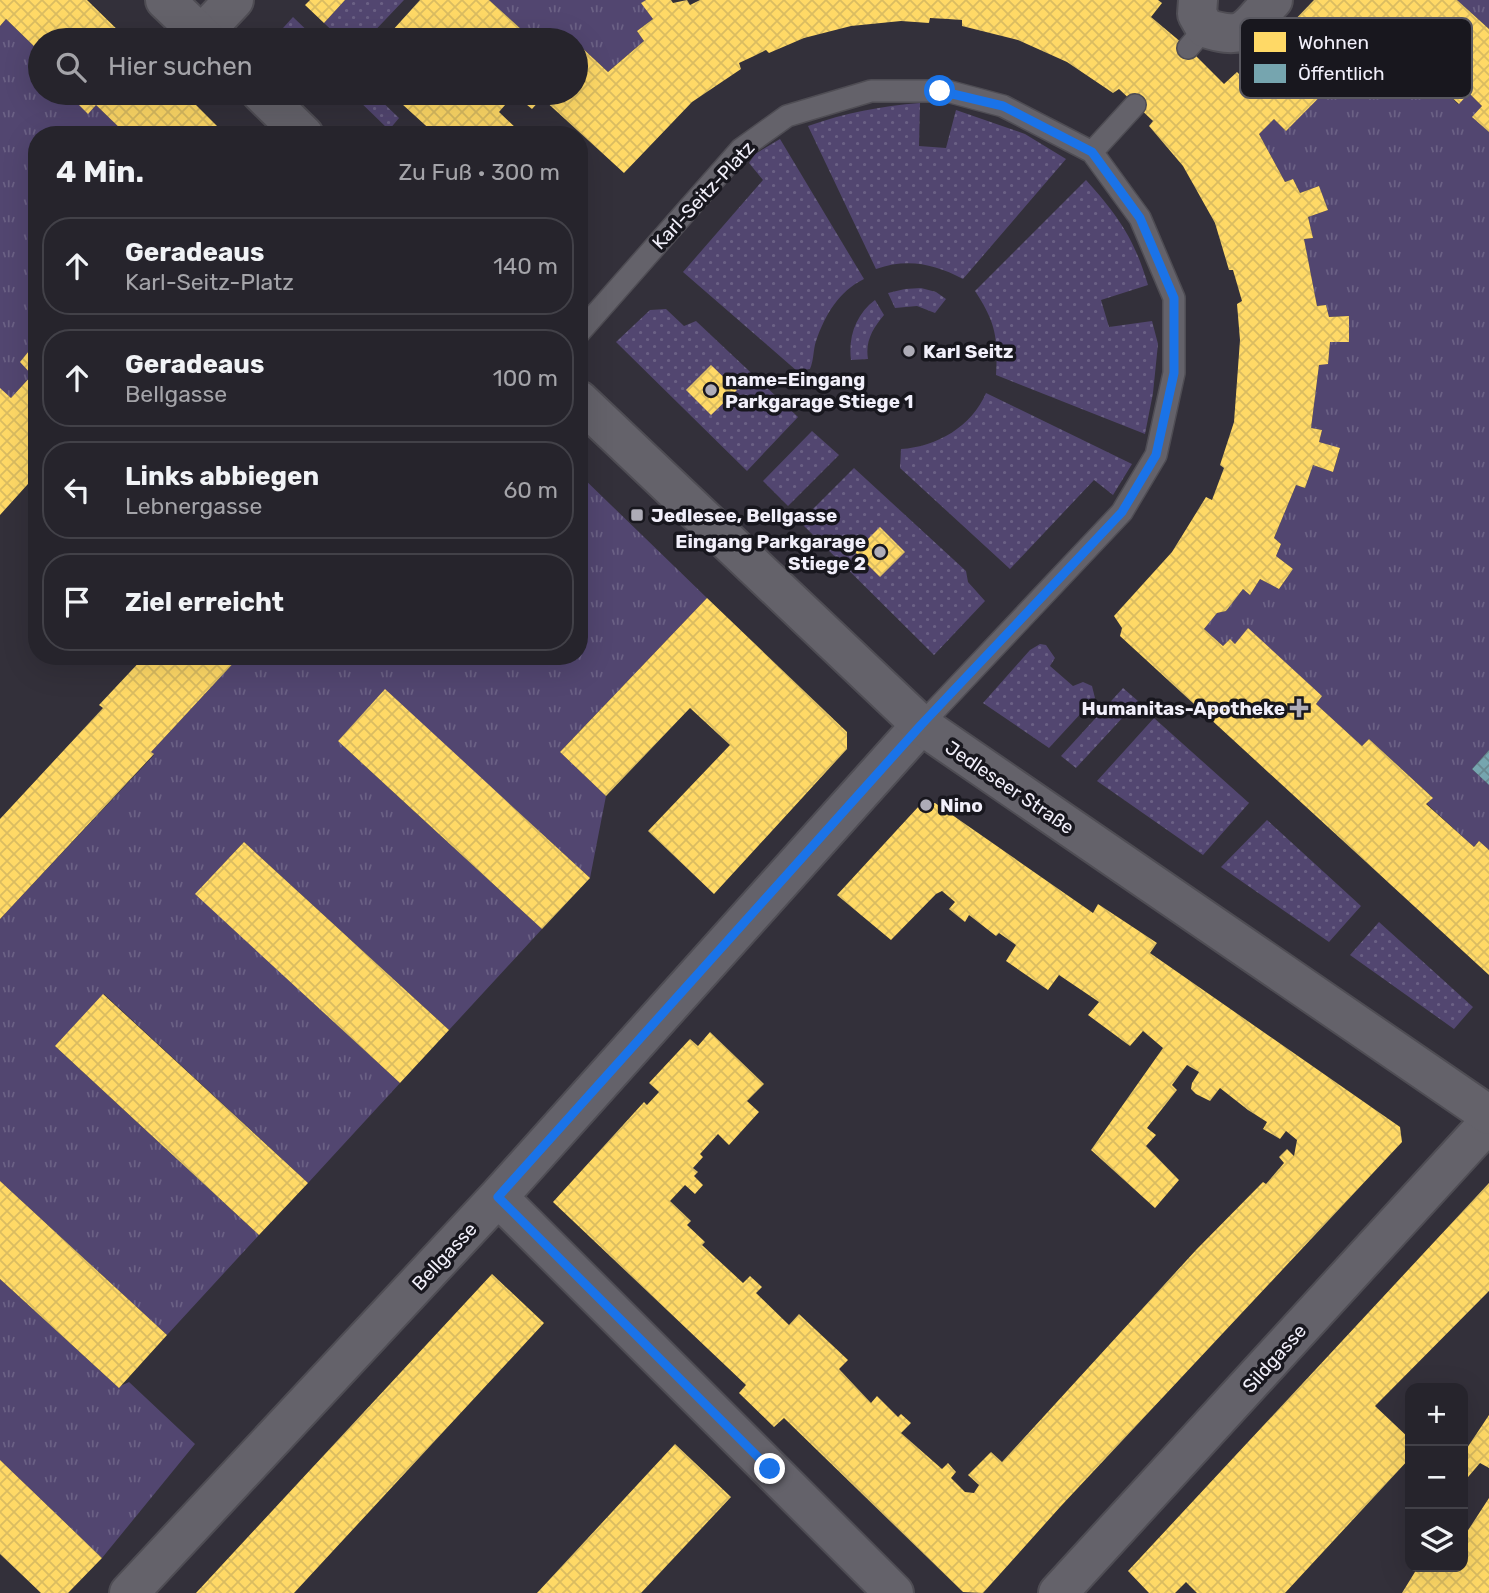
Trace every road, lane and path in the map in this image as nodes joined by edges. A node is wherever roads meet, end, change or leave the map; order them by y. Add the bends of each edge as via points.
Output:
1 (165, 0) edge
2 (234, 0) edge
3 (1273, 0) edge
4 (1256, 18) edge
5 (1197, 25) edge
6 (194, 28) edge
7 (212, 28) edge
8 (1240, 33) edge
9 (273, 105) edge
10 (1135, 105) dead end
11 (295, 126) edge
12 (1092, 152) junction
13 (588, 323) edge
14 (588, 409) edge
15 (921, 725) junction
16 (1489, 1115) edge
17 (1489, 1122) edge
18 (498, 1197) junction
19 (129, 1593) edge
20 (894, 1593) edge
21 (1058, 1593) edge

1 - 6 street
2 - 7 street
3 - 4 street
5 - 8 street via 1227,35
9 - 11 street
10 - 12 lane
12 - 13 lane, Karl-Seitz-Platz via 1003,106 947,91 871,91 787,116 741,149
12 - 15 lane, Karl-Seitz-Platz via 1140,218 1174,298 1174,373 1156,455 1122,512
14 - 15 street, Jedleseer Straße
15 - 16 street, Jedleseer Straße
15 - 18 street, Bellgasse
17 - 21 street, Sildgasse
18 - 19 street, Bellgasse
18 - 20 street

